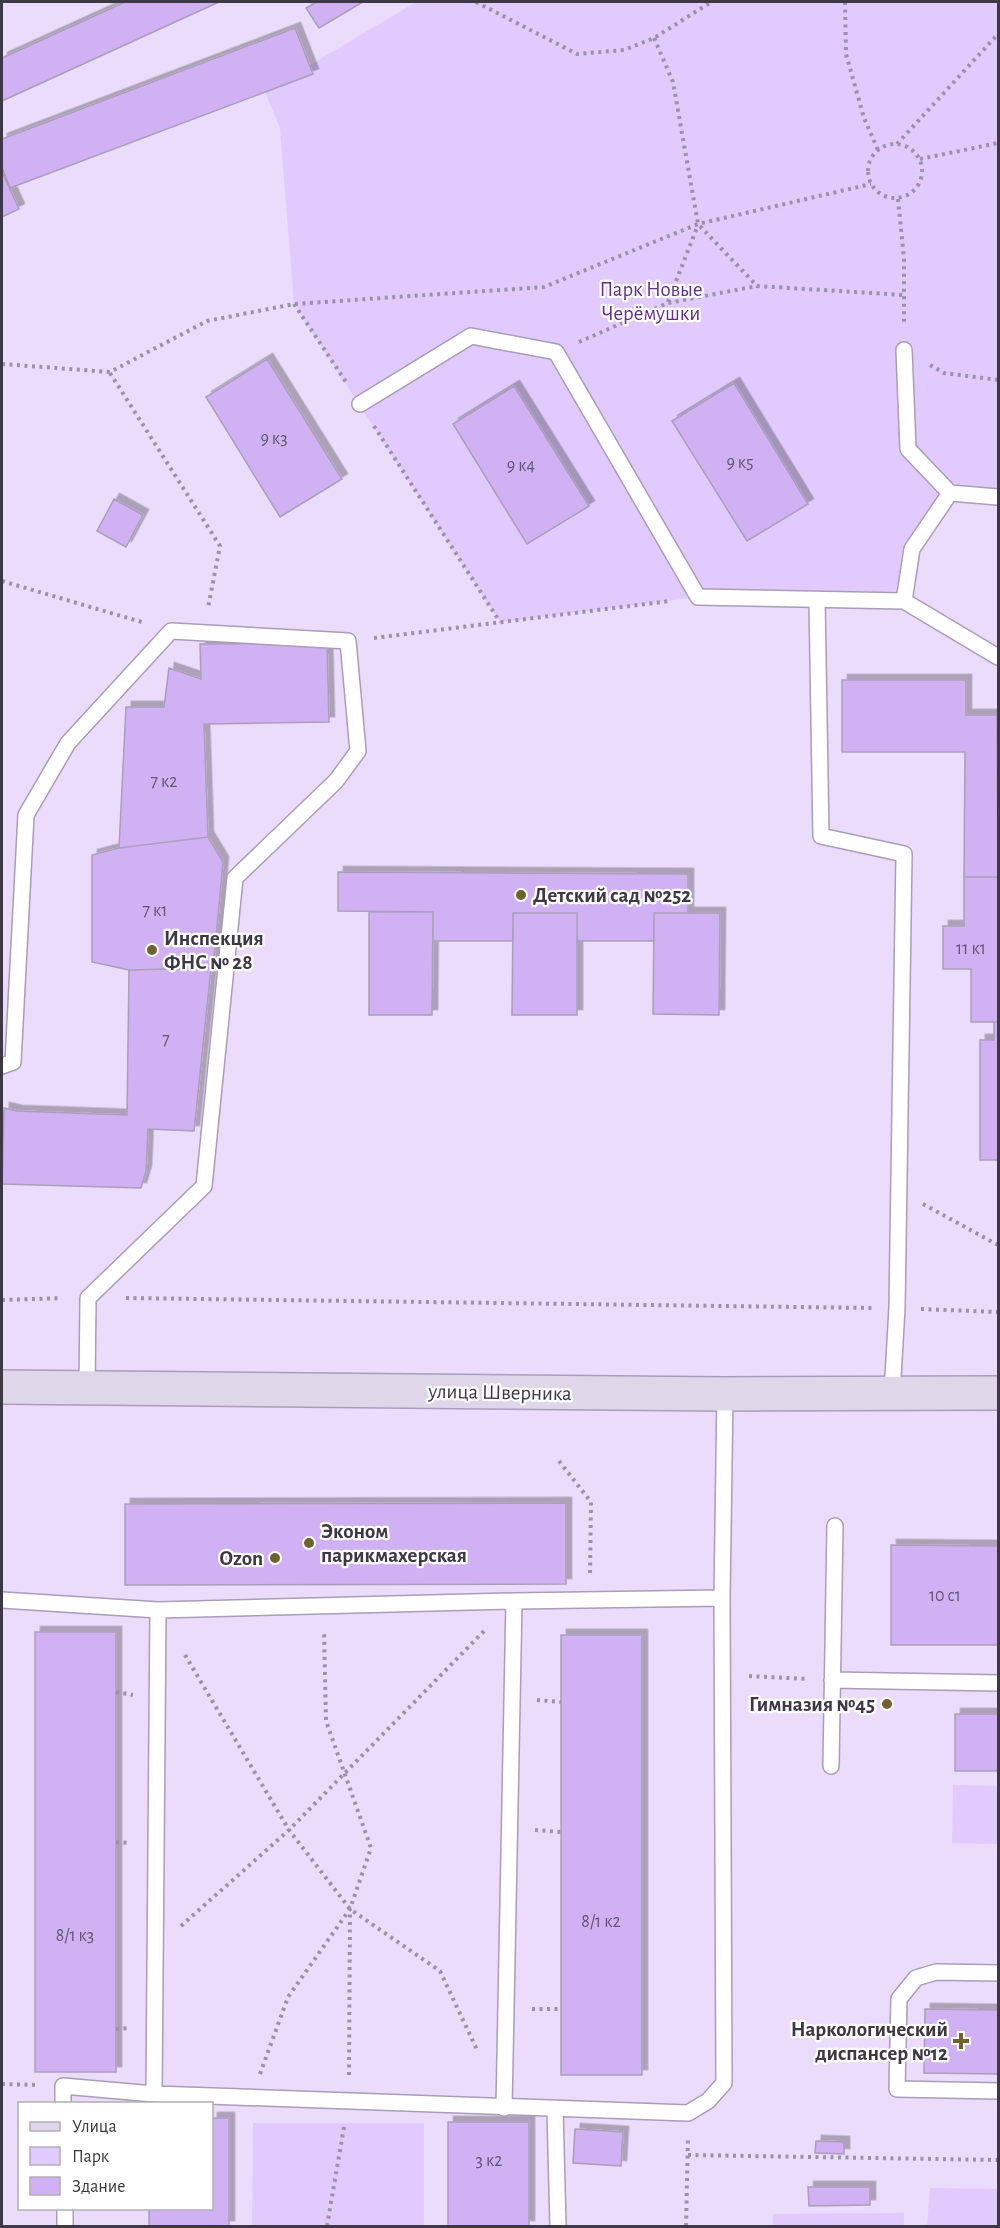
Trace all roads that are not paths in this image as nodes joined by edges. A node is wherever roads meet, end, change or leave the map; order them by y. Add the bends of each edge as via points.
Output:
1 (904, 350) road end
2 (360, 404) road end
3 (950, 493) junction
4 (999, 497) edge
5 (817, 600) junction
6 (904, 601) junction
7 (999, 657) edge
8 (2, 1066) edge
9 (2, 1387) edge
10 (87, 1388) junction
11 (999, 1393) edge
12 (725, 1394) junction
13 (892, 1394) junction
14 (835, 1526) dead end
15 (722, 1598) junction
16 (2, 1600) edge
17 (514, 1601) junction
18 (158, 1610) junction
19 (832, 1680) junction
20 (999, 1683) edge
21 (831, 1766) dead end
22 (999, 1973) edge
23 (999, 2091) edge
24 (154, 2094) junction
25 (63, 2102) edge
26 (504, 2108) junction
27 (555, 2109) junction
28 (64, 2210) edge
29 (65, 2226) edge
30 (558, 2226) edge

1 - 3 lane via 908,448
2 - 5 lane via 471,336 556,352 698,597
3 - 4 lane
3 - 6 lane via 912,549
5 - 6 lane
5 - 13 lane via 821,836 904,854 897,1308
6 - 7 lane
8 - 10 lane via 14,1062 26,815 68,742 171,631 348,641 358,751 336,781 235,878 204,1186 88,1298
9 - 10 street, улица Шверника
10 - 12 street, улица Шверника
11 - 13 street, улица Шверника
12 - 13 street, улица Шверника
12 - 15 lane
14 - 19 lane
15 - 17 lane
15 - 27 lane via 724,2083 708,2101 688,2113
16 - 18 lane
17 - 18 lane
17 - 26 lane
18 - 24 lane
19 - 20 lane
19 - 21 lane
22 - 23 lane via 936,1972 916,1978 899,1999 897,2089
24 - 25 lane via 63,2086
24 - 26 lane
26 - 27 lane
27 - 30 lane
28 - 29 lane

